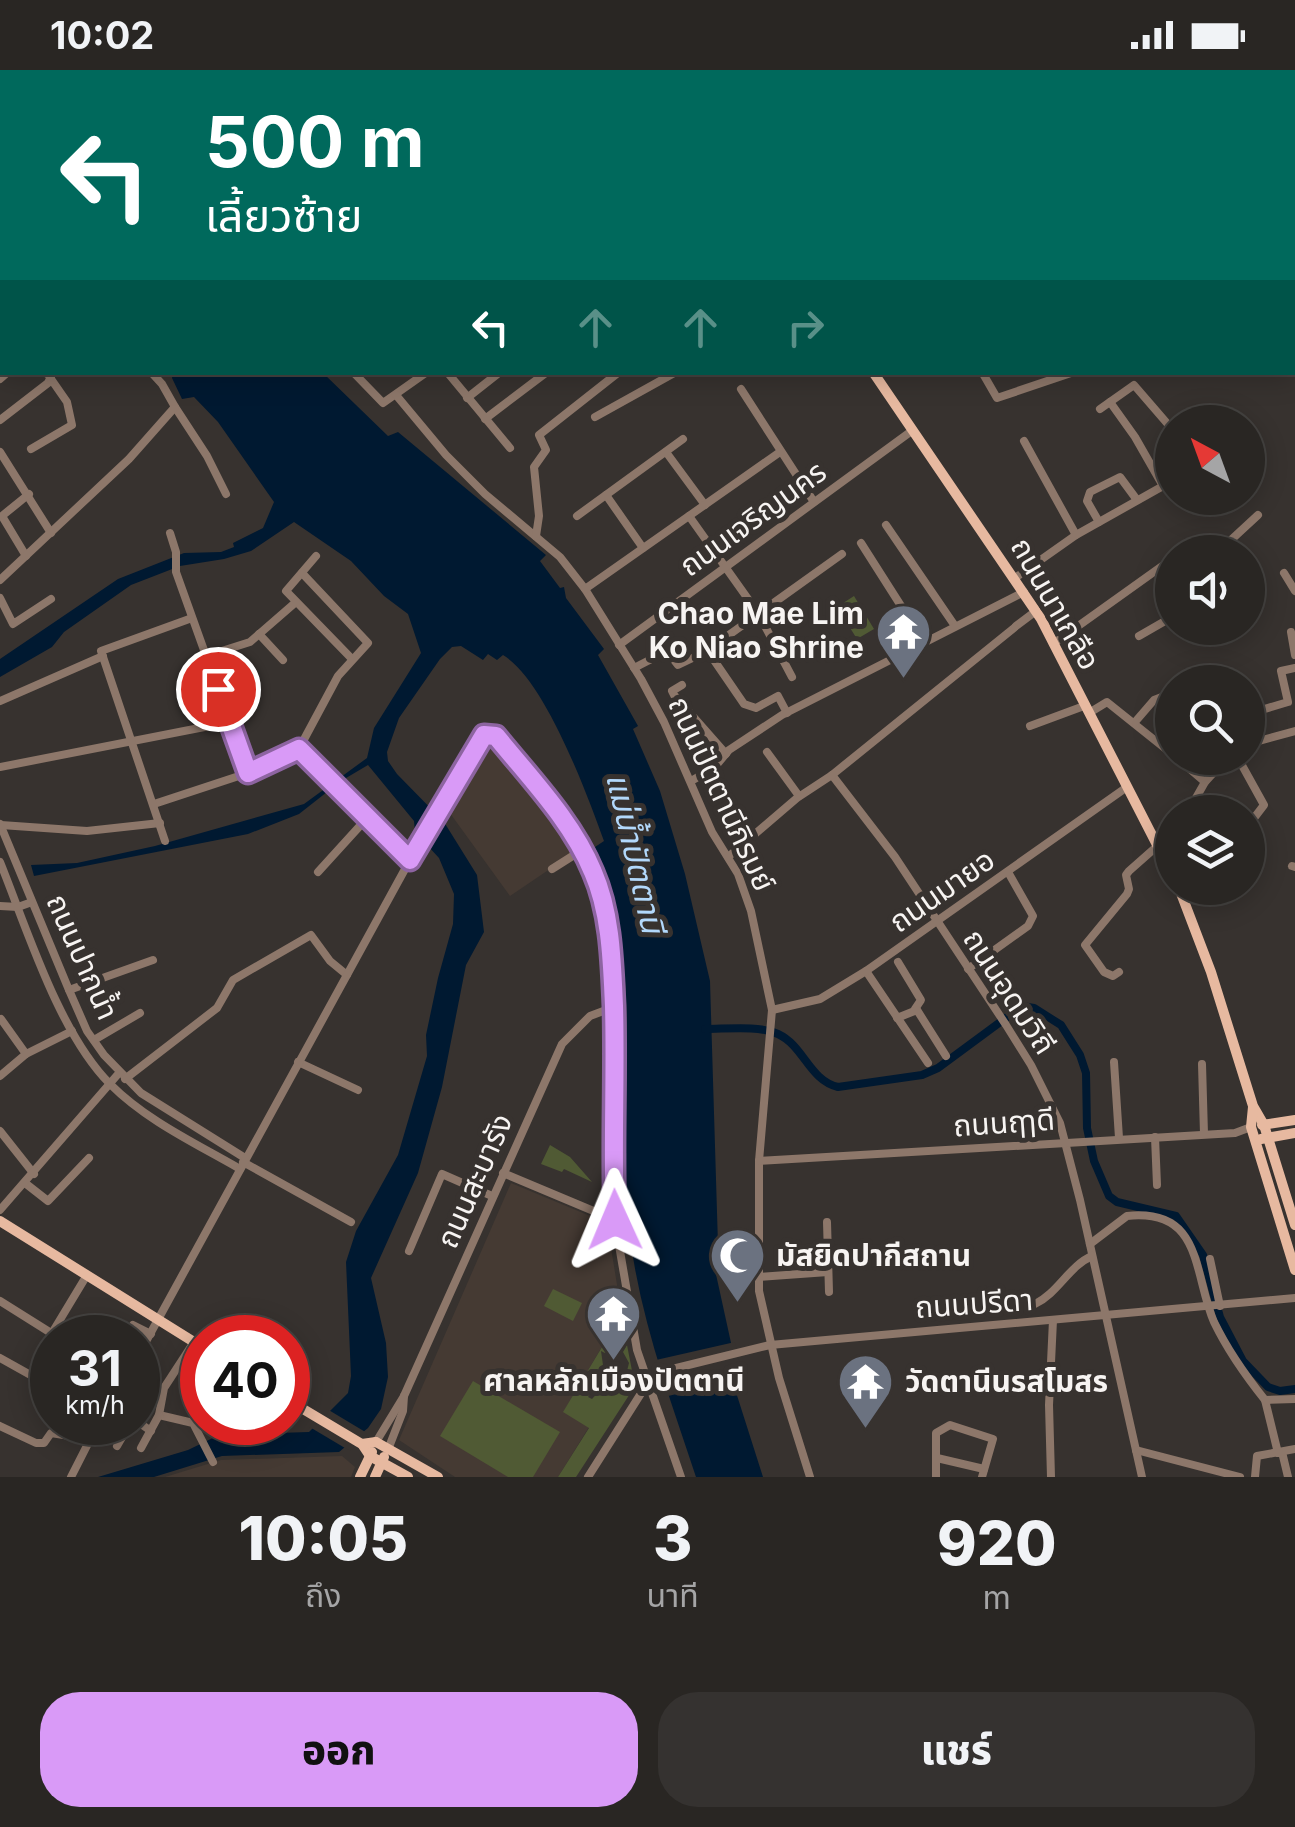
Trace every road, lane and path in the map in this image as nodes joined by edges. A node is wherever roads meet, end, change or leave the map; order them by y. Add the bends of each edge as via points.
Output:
1 (49, 375) edge
2 (154, 375) edge
3 (356, 375) edge
4 (423, 375) edge
5 (449, 375) edge
6 (496, 375) edge
7 (543, 375) edge
8 (615, 375) edge
9 (671, 375) edge
10 (875, 375) edge
11 (984, 375) edge
12 (1065, 375) edge
13 (599, 388) junction
14 (741, 389) dead end
15 (396, 396) junction
16 (467, 398) junction
17 (1110, 402) junction
18 (175, 407) junction
19 (611, 408) junction
20 (1100, 409) dead end
21 (1155, 409) edge
22 (595, 417) dead end
23 (485, 419) junction
24 (0, 420) edge
25 (913, 430) junction
26 (683, 440) dead end
27 (1024, 441) dead end
28 (510, 448) dead end
29 (32, 449) dead end
30 (0, 452) edge
31 (666, 452) junction
32 (780, 452) junction
33 (1155, 473) edge
34 (1155, 490) edge
35 (29, 494) junction
36 (226, 494) dead end
37 (606, 494) junction
38 (1137, 500) junction
39 (814, 502) junction
40 (705, 505) junction
41 (1258, 515) dead end
42 (577, 516) dead end
43 (689, 516) junction
44 (1099, 522) junction
45 (886, 525) dead end
46 (50, 533) junction
47 (170, 533) dead end
48 (1076, 535) junction
49 (1236, 535) edge
50 (536, 536) junction
51 (860, 543) dead end
52 (642, 548) junction
53 (842, 554) dead end
54 (26, 556) junction
55 (316, 556) dead end
56 (724, 568) junction
57 (1155, 571) edge
58 (302, 573) junction
59 (1284, 573) dead end
60 (1016, 578) junction
61 (0, 580) edge
62 (585, 589) junction
63 (1295, 591) edge
64 (1024, 592) junction
65 (0, 598) edge
66 (52, 599) dead end
67 (296, 602) junction
68 (1036, 611) junction
69 (758, 614) junction
70 (192, 618) junction
71 (954, 626) junction
72 (1155, 627) edge
73 (1291, 632) dead end
74 (259, 634) junction
75 (1139, 636) dead end
76 (924, 642) junction
77 (1053, 644) junction
78 (619, 645) junction
79 (708, 650) junction
80 (102, 653) junction
81 (1295, 654) edge
82 (206, 656) junction
83 (282, 660) dead end
84 (352, 660) junction
85 (634, 668) junction
86 (1295, 668) edge
87 (792, 677) dead end
88 (682, 685) dead end
89 (1155, 700) edge
90 (0, 701) edge
91 (1265, 709) edge
92 (1086, 710) junction
93 (786, 712) junction
94 (230, 722) junction
95 (1135, 722) junction
96 (1030, 726) dead end
97 (1295, 731) edge
98 (132, 739) junction
99 (1155, 739) edge
100 (1265, 739) edge
101 (299, 749) junction
102 (767, 752) dead end
103 (726, 754) junction
104 (0, 767) edge
105 (248, 773) junction
106 (832, 775) junction
107 (1196, 775) edge
108 (1211, 775) edge
109 (691, 780) junction
110 (1204, 782) junction
111 (1127, 788) junction
112 (1197, 795) edge
113 (800, 796) junction
114 (154, 804) junction
115 (368, 817) junction
116 (160, 823) junction
117 (0, 825) edge
118 (1155, 839) edge
119 (165, 841) dead end
120 (1155, 849) edge
121 (582, 850) junction
122 (728, 857) junction
123 (410, 860) junction
124 (0, 862) edge
125 (552, 869) dead end
126 (318, 872) dead end
127 (1008, 872) junction
128 (32, 902) junction
129 (1185, 905) edge
130 (0, 906) edge
131 (18, 907) junction
132 (938, 924) junction
133 (153, 960) dead end
134 (898, 962) dead end
135 (968, 969) junction
136 (866, 971) junction
137 (1120, 972) dead end
138 (347, 975) junction
139 (69, 990) junction
140 (614, 1007) junction
141 (915, 1009) junction
142 (772, 1010) junction
143 (140, 1013) dead end
144 (897, 1018) junction
145 (1, 1019) edge
146 (72, 1031) junction
147 (94, 1040) junction
148 (26, 1054) junction
149 (946, 1056) dead end
150 (298, 1062) junction
151 (1114, 1062) dead end
152 (928, 1063) dead end
153 (1202, 1064) dead end
154 (0, 1076) edge
155 (122, 1076) junction
156 (110, 1084) junction
157 (358, 1090) dead end
158 (1253, 1106) junction
159 (1295, 1120) edge
160 (1264, 1125) junction
161 (1251, 1127) junction
162 (0, 1131) edge
163 (1204, 1134) junction
164 (1295, 1134) edge
165 (1155, 1137) junction
166 (1119, 1138) junction
167 (1261, 1139) junction
168 (1066, 1141) junction
169 (89, 1158) dead end
170 (760, 1160) junction
171 (243, 1163) junction
172 (503, 1173) junction
173 (34, 1174) junction
174 (26, 1183) junction
175 (1156, 1186) dead end
176 (492, 1196) junction
177 (0, 1210) edge
178 (615, 1220) junction
179 (0, 1221) edge
180 (350, 1222) dead end
181 (827, 1222) dead end
182 (1295, 1225) edge
183 (1090, 1244) junction
184 (409, 1250) dead end
185 (1092, 1256) junction
186 (1210, 1259) dead end
187 (1295, 1270) edge
188 (828, 1272) junction
189 (87, 1275) junction
190 (758, 1277) junction
191 (829, 1292) dead end
192 (1295, 1298) edge
193 (0, 1301) edge
194 (1035, 1304) dead end
195 (1215, 1306) junction
196 (66, 1315) edge
197 (153, 1315) edge
198 (160, 1315) edge
199 (1106, 1316) junction
200 (30, 1320) edge
201 (1054, 1320) junction
202 (770, 1345) junction
203 (1, 1358) edge
204 (180, 1367) edge
205 (0, 1371) edge
206 (30, 1375) edge
207 (647, 1384) junction
208 (404, 1396) junction
209 (1295, 1399) edge
210 (1265, 1400) junction
211 (310, 1414) edge
212 (160, 1415) joint
213 (180, 1420) edge
214 (0, 1426) edge
215 (30, 1440) edge
216 (376, 1442) junction
217 (361, 1444) junction
218 (86, 1445) edge
219 (142, 1445) edge
220 (204, 1445) edge
221 (140, 1448) dead end
222 (389, 1448) junction
223 (1295, 1449) edge
224 (1136, 1450) junction
225 (1280, 1453) junction
226 (370, 1456) junction
227 (937, 1458) junction
228 (213, 1462) dead end
229 (382, 1462) junction
230 (983, 1473) edge
231 (71, 1477) edge
232 (360, 1477) edge
233 (375, 1477) edge
234 (408, 1477) edge
235 (438, 1477) edge
236 (588, 1477) edge
237 (681, 1477) edge
238 (810, 1477) edge
239 (936, 1477) edge
240 (1051, 1477) edge
241 (1142, 1477) edge
242 (1240, 1477) edge
243 (1255, 1477) edge
244 (1288, 1477) edge

1 - 24 street
1 - 29 street via 67,402 72,425
2 - 18 street
3 - 15 street via 383,403
4 - 15 street
5 - 16 street
6 - 16 street
7 - 23 street
8 - 13 street
9 - 19 street
10 - 25 main road, ถนนนาเกลือ
11 - 12 street via 996,398
13 - 19 street
13 - 50 street via 539,435 546,450 534,467
14 - 32 street
15 - 50 street, ถนนปัตตานีภิรมย์ via 446,456
16 - 23 street
17 - 20 street
17 - 21 street via 1134,385
17 - 33 street
18 - 36 street
18 - 46 street
19 - 22 street
23 - 28 street
25 - 39 street, ถนนเจริญนคร
25 - 60 main road, ถนนนาเกลือ
26 - 31 street
27 - 48 street
30 - 35 street
31 - 37 street
31 - 40 street
32 - 39 street
32 - 40 street
34 - 38 street
35 - 46 street
35 - 54 street via 2,516
37 - 42 street
37 - 52 street
38 - 44 street
38 - 44 street via 1120,477 1090,492 1087,502
39 - 56 street, ถนนเจริญนคร
40 - 43 street
41 - 49 street
43 - 52 street
43 - 56 street
44 - 48 street
45 - 71 street
46 - 54 street
47 - 70 street
48 - 60 street
50 - 62 street, ถนนปัตตานีภิรมย์
51 - 76 street
52 - 62 street
53 - 69 street
54 - 61 street
55 - 58 street
56 - 69 street
56 - 78 street, ถนนเจริญนคร
57 - 77 street
58 - 67 street via 286,591
58 - 84 street via 368,643
59 - 63 street
60 - 64 main road, ถนนนาเกลือ
62 - 78 street, ถนนปัตตานีภิรมย์
64 - 68 main road, ถนนนาเกลือ
64 - 71 street
65 - 66 street via 13,624
67 - 74 street
67 - 84 street
68 - 77 main road, ถนนนาเกลือ
68 - 106 street
69 - 79 street
69 - 87 street
70 - 80 street
70 - 82 street
71 - 76 street
72 - 75 street
73 - 81 street
74 - 82 street
74 - 83 street
76 - 93 street
77 - 92 main road, ถนนนาเกลือ
78 - 85 street, ถนนปัตตานีภิรมย์
79 - 85 street via 678,665 667,652
79 - 93 street via 744,704 752,708 778,696
80 - 90 street
80 - 98 street
82 - 94 street
84 - 101 street
85 - 109 street, ถนนปัตตานีภิรมย์
86 - 91 street via 1281,672 1288,702
88 - 103 street via 674,695
89 - 95 street
92 - 95 street via 1107,702
92 - 96 street
92 - 111 main road, ถนนนาเกลือ
93 - 103 street
94 - 98 street
94 - 105 street
95 - 99 street
97 - 100 street
98 - 104 street
98 - 114 street
101 - 105 street
101 - 115 street
102 - 113 street
103 - 109 street
105 - 114 street
106 - 113 street
106 - 132 street, ถนนอุดมวิถี
107 - 110 street
108 - 110 street
109 - 122 street, ถนนปัตตานีภิรมย์
110 - 112 street
111 - 118 main road, ถนนนาเกลือ
111 - 127 street, ถนนมายอ
113 - 122 street
114 - 116 street
115 - 123 street
115 - 126 street
116 - 117 street via 87,831
116 - 119 street
117 - 128 street, ถนนปากน้ำ
120 - 137 street via 1126,875 1130,889 1085,946 1104,972
121 - 123 street via 544,794 487,733
121 - 125 street
121 - 140 street via 606,916
122 - 142 street, ถนนปัตตานีภิรมย์ via 750,911
123 - 138 street
124 - 131 street, ถนนปากน้ำ
127 - 132 street, ถนนมายอ
127 - 135 street via 1033,916
128 - 131 street
128 - 139 street, ถนนปากน้ำ
129 - 158 main road
130 - 131 street
131 - 146 street, ถนนปากน้ำ
132 - 135 street, ถนนอุดมวิถี
132 - 136 street, ถนนมายอ
133 - 139 street
134 - 141 street via 921,1000
135 - 168 street, ถนนอุดมวิถี via 1030,1065
136 - 142 street, ถนนมายอ via 820,999
136 - 144 street
138 - 150 street
138 - 155 street via 311,935 233,980 216,1008
139 - 147 street, ถนนปากน้ำ
140 - 172 street, ถนนสะบารัง via 590,1016 562,1044
140 - 178 street
141 - 144 street
141 - 149 street
142 - 170 street, ถนนปัตตานีภิรมย์
143 - 147 street
144 - 152 street
145 - 148 street
146 - 148 street
146 - 156 street, ถนนปากน้ำ
147 - 155 street, ถนนปากน้ำ
148 - 154 street
150 - 157 street
150 - 171 street
151 - 166 street
153 - 163 street
155 - 156 street
155 - 171 street, ถนนปากน้ำ
156 - 171 street, ถนนปากน้ำ via 151,1118
156 - 173 street
158 - 160 main road
158 - 161 main road
159 - 160 main road
160 - 161 main road
160 - 167 main road
161 - 163 street, ถนนฤๅดี
161 - 167 main road
162 - 173 street
163 - 165 street, ถนนฤๅดี
164 - 167 main road
165 - 166 street, ถนนฤๅดี
165 - 175 street
166 - 168 street, ถนนฤๅดี
167 - 182 main road
167 - 187 main road
168 - 170 street, ถนนฤๅดี
168 - 183 street, ถนนอุดมวิถี
169 - 174 street via 48,1202
170 - 190 street, ถนนปัตตานีภิรมย์
171 - 180 street
171 - 198 street
172 - 176 street, ถนนสะบารัง
172 - 178 street
173 - 174 street
174 - 177 street
176 - 184 street via 442,1174
176 - 208 street, ถนนสะบารัง
178 - 207 street
179 - 189 main road
181 - 188 street
183 - 185 street, ถนนอุดมวิถี
183 - 195 street via 1127,1216 1160,1217 1180,1230 1198,1258
185 - 194 street
185 - 199 street, ถนนอุดมวิถี
186 - 195 street
188 - 190 street
188 - 191 street
189 - 196 street
189 - 197 main road
190 - 202 street, ถนนปัตตานีภิรมย์
192 - 195 street, ถนนปรีดา
193 - 200 street
195 - 199 street, ถนนปรีดา
195 - 210 street via 1238,1367
199 - 201 street, ถนนปรีดา
199 - 224 street, ถนนอุดมวิถี
201 - 202 street, ถนนปรีดา
201 - 240 street
202 - 207 street, ถนนปรีดา via 660,1372
202 - 238 street, ถนนปัตตานีภิรมย์
203 - 205 street
203 - 206 street
204 - 212 street via 164,1388
207 - 236 street
207 - 237 street
208 - 216 street
208 - 222 street
209 - 210 street
210 - 225 street
211 - 217 main road
212 - 213 street
214 - 215 street
216 - 217 main road
216 - 222 main road
216 - 226 main road
217 - 226 main road
218 - 231 street
219 - 221 street
220 - 228 street
222 - 229 main road
222 - 235 main road
223 - 225 street
224 - 241 street, ถนนอุดมวิถี
224 - 242 street
225 - 243 street via 1256,1456
225 - 244 street
226 - 229 main road
226 - 232 main road
227 - 230 street
227 - 230 street via 936,1433 950,1425 993,1438
227 - 239 street
229 - 233 main road
229 - 234 main road

